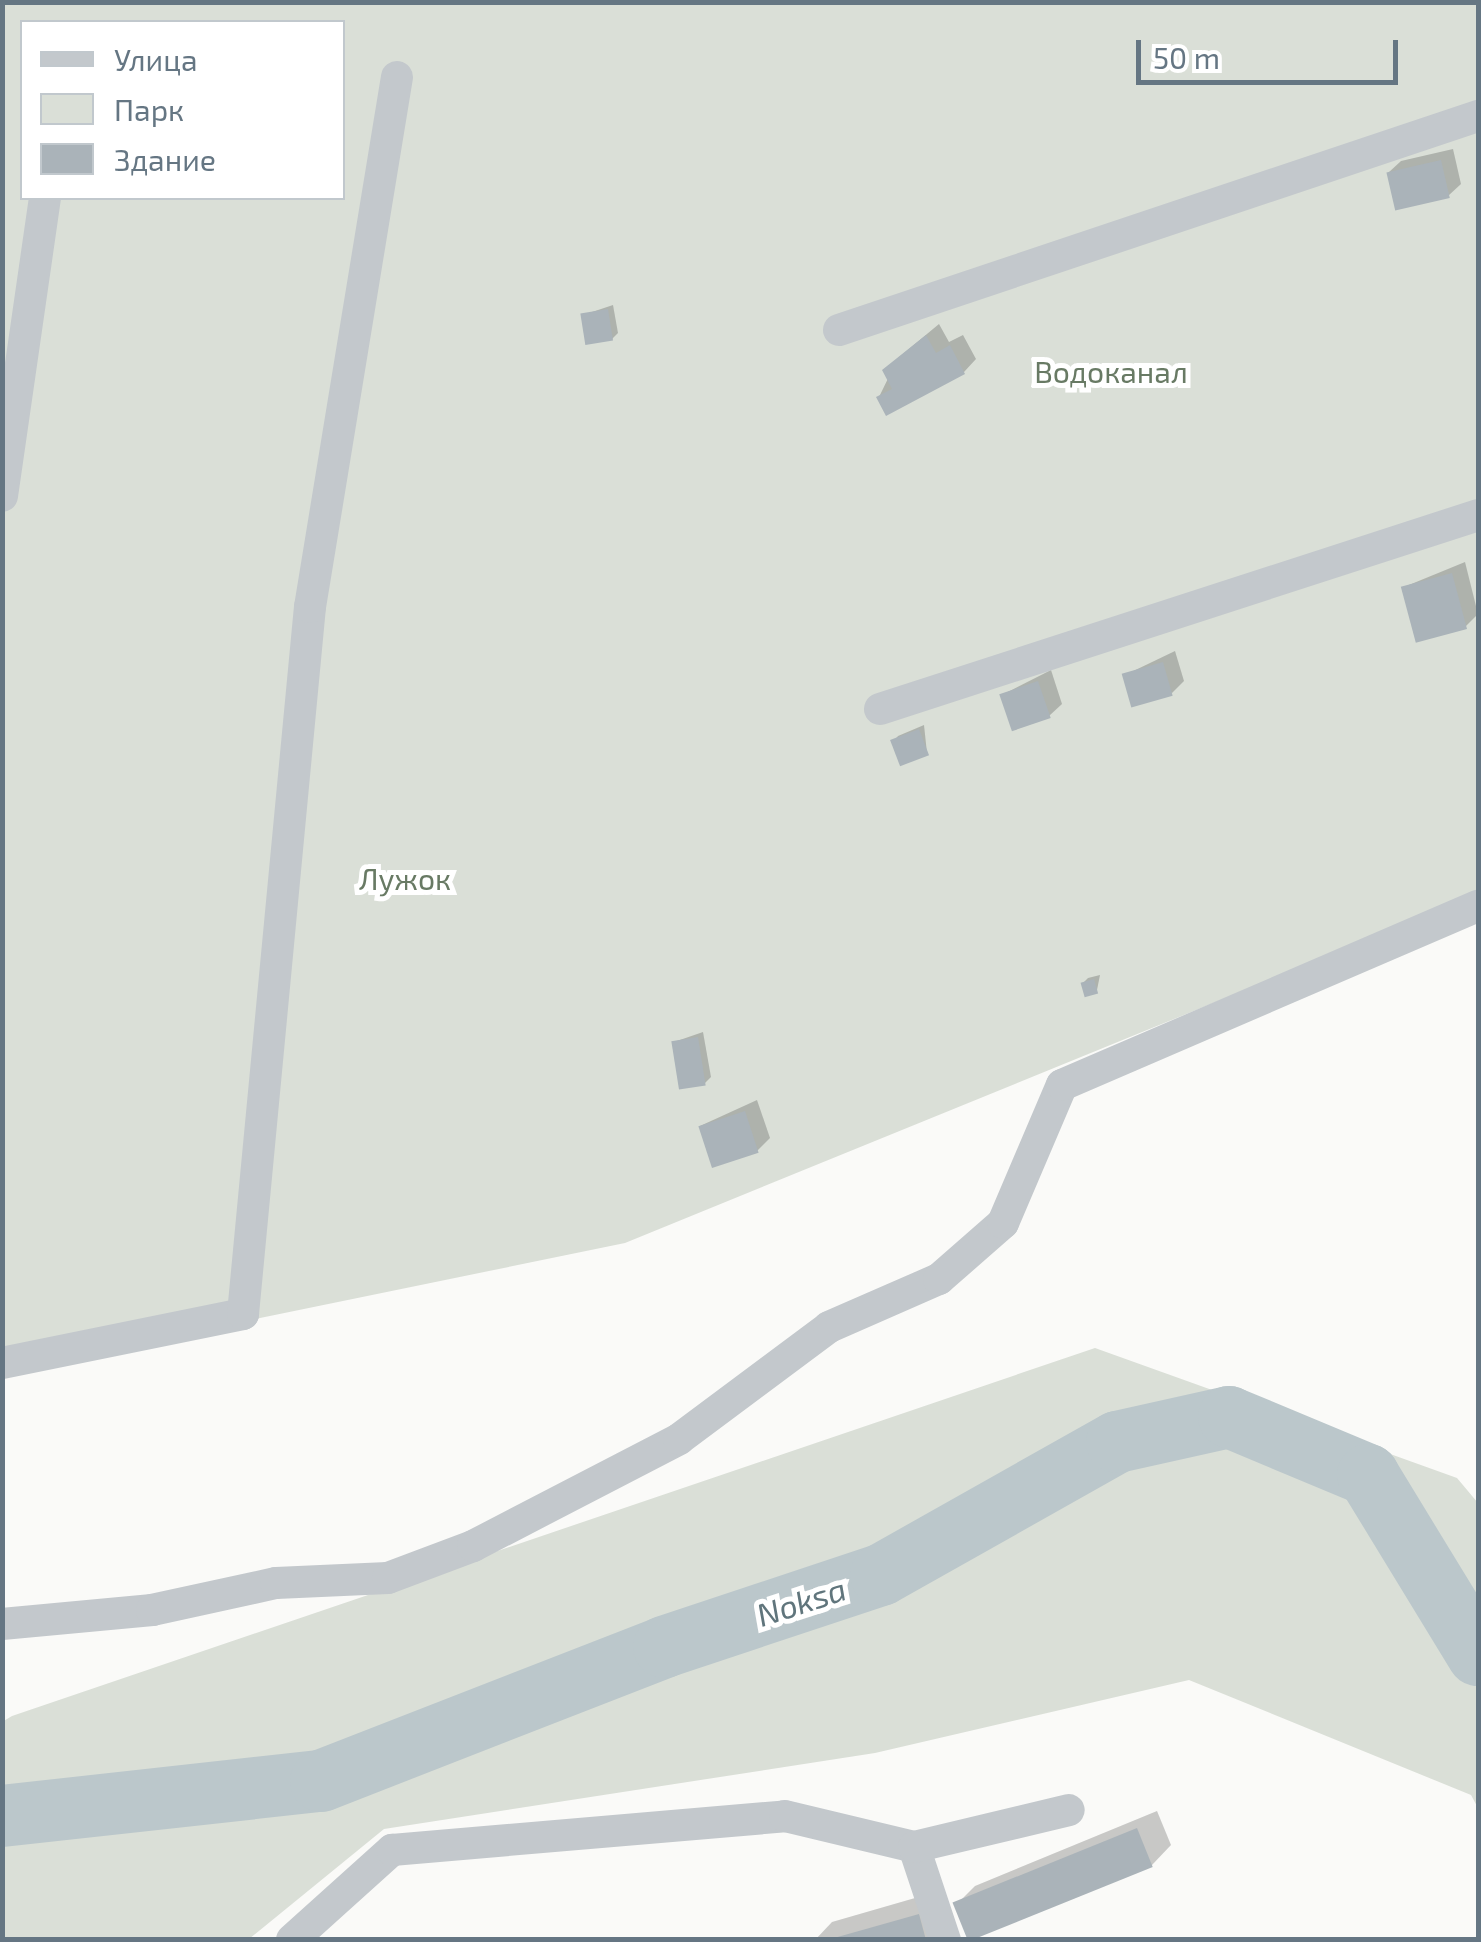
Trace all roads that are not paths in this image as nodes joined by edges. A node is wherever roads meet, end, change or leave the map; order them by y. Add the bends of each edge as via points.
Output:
1 (397, 77) dead end
2 (1478, 116) edge
3 (45, 200) edge
4 (839, 330) dead end
5 (2, 496) edge
6 (1478, 516) edge
7 (880, 709) dead end
8 (1478, 906) edge
9 (2, 1363) edge
10 (2, 1624) edge
11 (1069, 1810) dead end
12 (914, 1848) junction
13 (292, 1940) edge
14 (944, 1940) edge

1 - 9 lane via 310,607 243,1314
2 - 4 lane
3 - 5 lane
6 - 7 lane
8 - 10 lane via 1062,1085 1003,1222 940,1279 829,1326 679,1439 488,1538 388,1578 276,1583 152,1610
11 - 12 lane
12 - 13 lane via 786,1816 392,1850
12 - 14 lane

